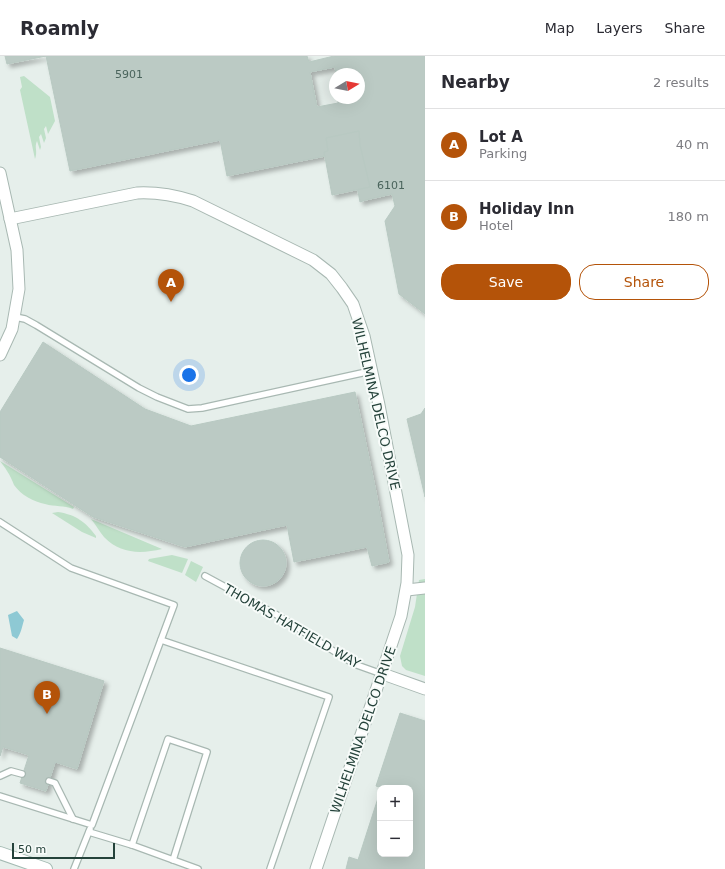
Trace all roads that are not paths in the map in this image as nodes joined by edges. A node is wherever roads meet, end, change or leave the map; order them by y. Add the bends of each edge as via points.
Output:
1 (0, 173) edge
2 (10, 219) junction
3 (15, 317) junction
4 (0, 355) edge
5 (371, 371) junction
6 (0, 522) edge
7 (205, 576) dead end
8 (425, 588) edge
9 (407, 590) junction
10 (161, 640) junction
11 (383, 674) junction
12 (425, 690) edge
13 (22, 774) dead end
14 (0, 776) edge
15 (49, 781) dead end
16 (0, 796) edge
17 (73, 819) junction
18 (92, 825) junction
19 (89, 832) junction
20 (132, 846) junction
21 (0, 853) edge
22 (173, 860) junction
23 (46, 869) edge
24 (74, 869) edge
25 (198, 869) edge
26 (270, 869) edge
27 (316, 869) edge

1 - 2 street
2 - 3 street via 17,250 19,289
2 - 5 street, WILHELMINA DELCO DRIVE via 137,193 157,192 193,201 313,260 331,274 353,304 364,336
3 - 4 street
3 - 5 lane via 36,325 151,394 188,408 202,408
5 - 9 street, WILHELMINA DELCO DRIVE via 408,555
6 - 10 lane via 71,568 174,605
7 - 11 lane, THOMAS HATFIELD WAY via 277,615 354,664
8 - 9 street
9 - 11 street, WILHELMINA DELCO DRIVE via 402,616
10 - 18 lane
10 - 26 lane via 329,698
11 - 12 street, THOMAS HATFIELD WAY
11 - 27 street, WILHELMINA DELCO DRIVE
13 - 14 lane via 10,771
15 - 17 lane via 55,783
16 - 17 lane
17 - 18 lane
18 - 19 lane
19 - 20 lane
19 - 24 lane
20 - 22 lane
20 - 22 lane via 168,739 207,752
21 - 23 street
22 - 25 lane

